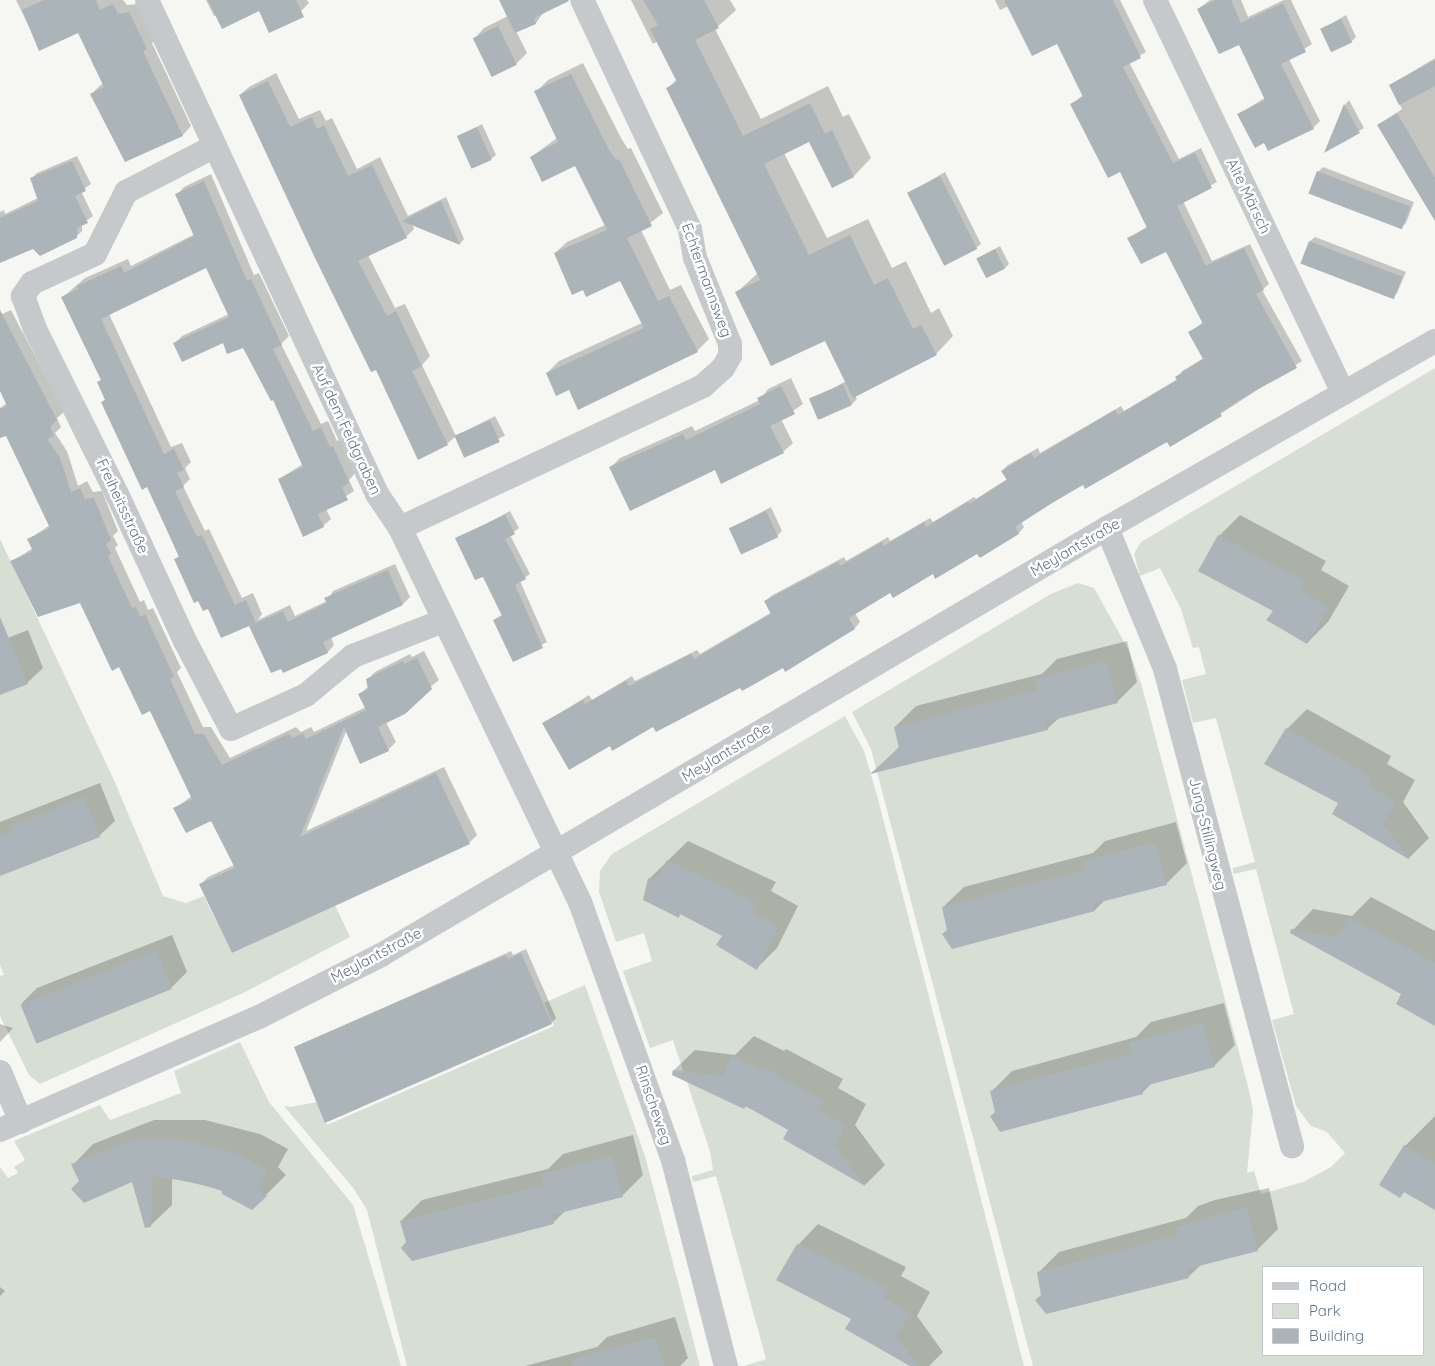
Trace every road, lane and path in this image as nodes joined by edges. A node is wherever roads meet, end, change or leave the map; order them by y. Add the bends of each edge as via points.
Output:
1 (147, 0) edge
2 (582, 0) edge
3 (1155, 0) edge
4 (215, 146) junction
5 (1435, 341) edge
6 (1343, 393) junction
7 (400, 528) junction
8 (1107, 528) junction
9 (443, 621) junction
10 (556, 854) junction
11 (0, 1072) edge
12 (11, 1126) edge
13 (1292, 1146) dead end
14 (726, 1366) edge

1 - 4 street, Auf dem Feldgraben
2 - 7 street, Echtermannsweg via 690,229 695,258 730,344 730,356 723,368 703,386
3 - 6 street, Alte Märsch
4 - 7 street, Auf dem Feldgraben via 377,494
4 - 9 street, Freiheitsstraße via 126,192 95,254 32,284 23,296 35,329 230,729 306,695 353,656
5 - 6 street, Meylantstraße
6 - 8 street, Meylantstraße
7 - 9 street, Auf dem Feldgraben
8 - 10 street, Meylantstraße
8 - 13 street, Jung-Stillingweg via 1165,669
9 - 10 street, Auf dem Feldgraben
10 - 12 street, Meylantstraße via 380,954 272,1010
10 - 14 street, Rinscheweg via 602,957 670,1152
11 - 12 street

